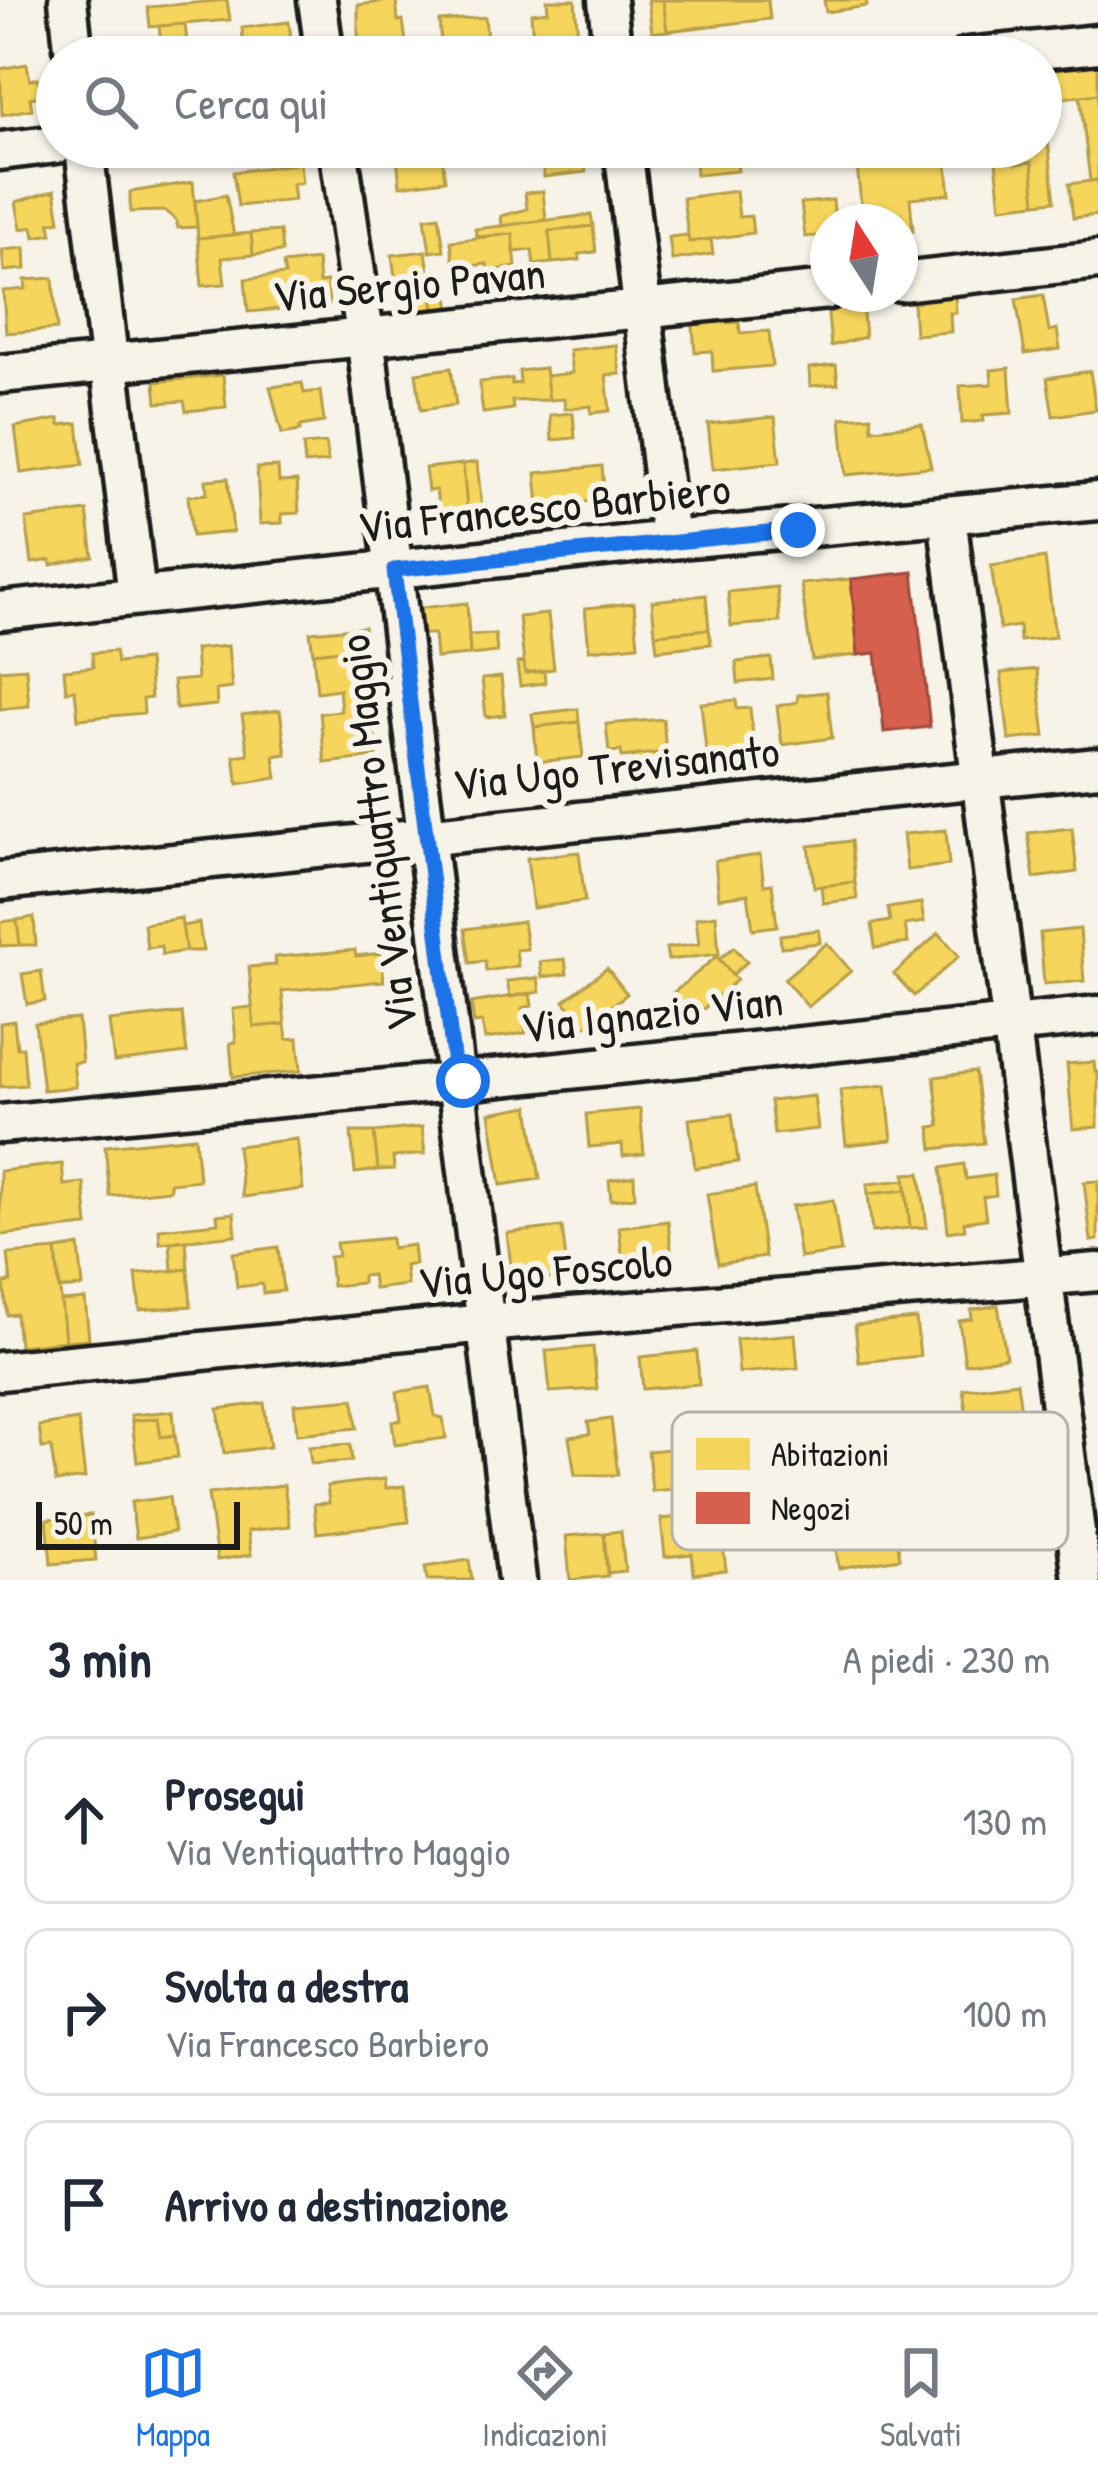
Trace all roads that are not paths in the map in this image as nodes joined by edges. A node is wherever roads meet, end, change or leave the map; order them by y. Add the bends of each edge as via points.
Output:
1 (68, 0) edge
2 (317, 0) edge
3 (607, 0) edge
4 (72, 36) edge
5 (322, 36) edge
6 (611, 36) edge
7 (1098, 44) edge
8 (1062, 48) edge
9 (36, 147) edge
10 (0, 151) edge
11 (86, 168) edge
12 (341, 168) edge
13 (625, 168) edge
14 (1098, 260) edge
15 (918, 280) edge
16 (810, 292) edge
17 (640, 311) junction
18 (365, 335) junction
19 (109, 362) junction
20 (0, 374) edge
21 (1098, 501) edge
22 (947, 516) junction
23 (670, 540) junction
24 (394, 570) junction
25 (137, 596) junction
26 (0, 611) edge
27 (1098, 767) edge
28 (980, 779) junction
29 (423, 835) junction
30 (0, 881) edge
31 (1098, 1016) edge
32 (1014, 1024) junction
33 (456, 1082) junction
34 (0, 1124) edge
35 (1098, 1272) edge
36 (1045, 1277) junction
37 (486, 1323) junction
38 (0, 1372) edge
39 (1061, 1412) edge
40 (1068, 1465) edge
41 (518, 1580) edge
42 (1082, 1580) edge

1 - 4 street
2 - 5 street
3 - 6 street
7 - 8 street
9 - 10 street
11 - 19 street
12 - 18 street, Via Ventiquattro Maggio
13 - 17 street
14 - 15 street
16 - 17 street, Via Sergio Pavan
17 - 18 street, Via Sergio Pavan
17 - 23 street
18 - 19 street, Via Sergio Pavan
18 - 24 street, Via Ventiquattro Maggio
19 - 20 street, Via Sergio Pavan
19 - 25 street
21 - 22 street, Via Francesco Barbiero
22 - 23 street, Via Francesco Barbiero
22 - 28 street
23 - 24 street, Via Francesco Barbiero
24 - 25 street, Via Francesco Barbiero
24 - 29 street, Via Ventiquattro Maggio
25 - 26 street, Via Francesco Barbiero
27 - 28 street, Via Ugo Trevisanato
28 - 29 street, Via Ugo Trevisanato
28 - 32 street
29 - 30 street, Via Ugo Trevisanato
29 - 33 street, Via Ventiquattro Maggio
31 - 32 street, Via Ignazio Vian
32 - 33 street, Via Ignazio Vian
32 - 36 street
33 - 34 street, Via Ignazio Vian
33 - 37 street, Via Ventiquattro Maggio
35 - 36 street, Via Ugo Foscolo
36 - 37 street, Via Ugo Foscolo
36 - 39 street
37 - 38 street, Via Ugo Foscolo
37 - 41 street, Via Ventiquattro Maggio
40 - 42 street

